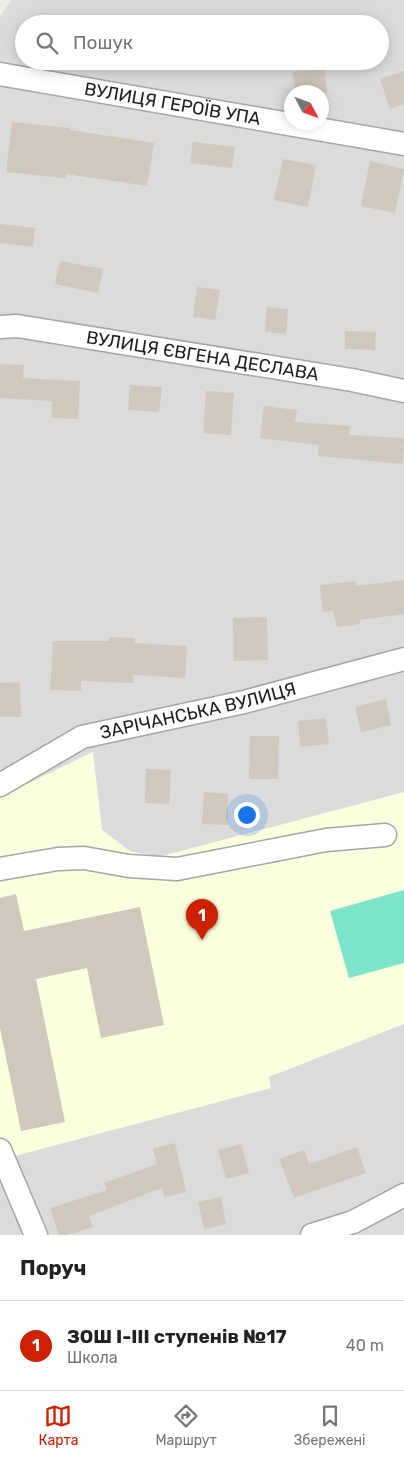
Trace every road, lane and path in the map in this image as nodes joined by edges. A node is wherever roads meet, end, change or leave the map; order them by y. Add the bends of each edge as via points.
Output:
1 (0, 74) edge
2 (404, 144) edge
3 (0, 327) edge
4 (404, 391) edge
5 (404, 659) edge
6 (0, 785) edge
7 (384, 835) dead end
8 (0, 869) edge
9 (0, 1150) edge
10 (404, 1195) edge
11 (355, 1229) edge
12 (36, 1235) edge
13 (312, 1235) edge

1 - 2 street, ВУЛИЦЯ ГЕРОЇВ УПА
3 - 4 street, ВУЛИЦЯ ЄВГЕНА ДЕСЛАВА via 27,328
5 - 6 street, ЗАРІЧАНСЬКА ВУЛИЦЯ via 244,702 82,737
7 - 8 street via 326,840 177,869 129,866 84,858
9 - 12 street
10 - 11 street
11 - 13 street

